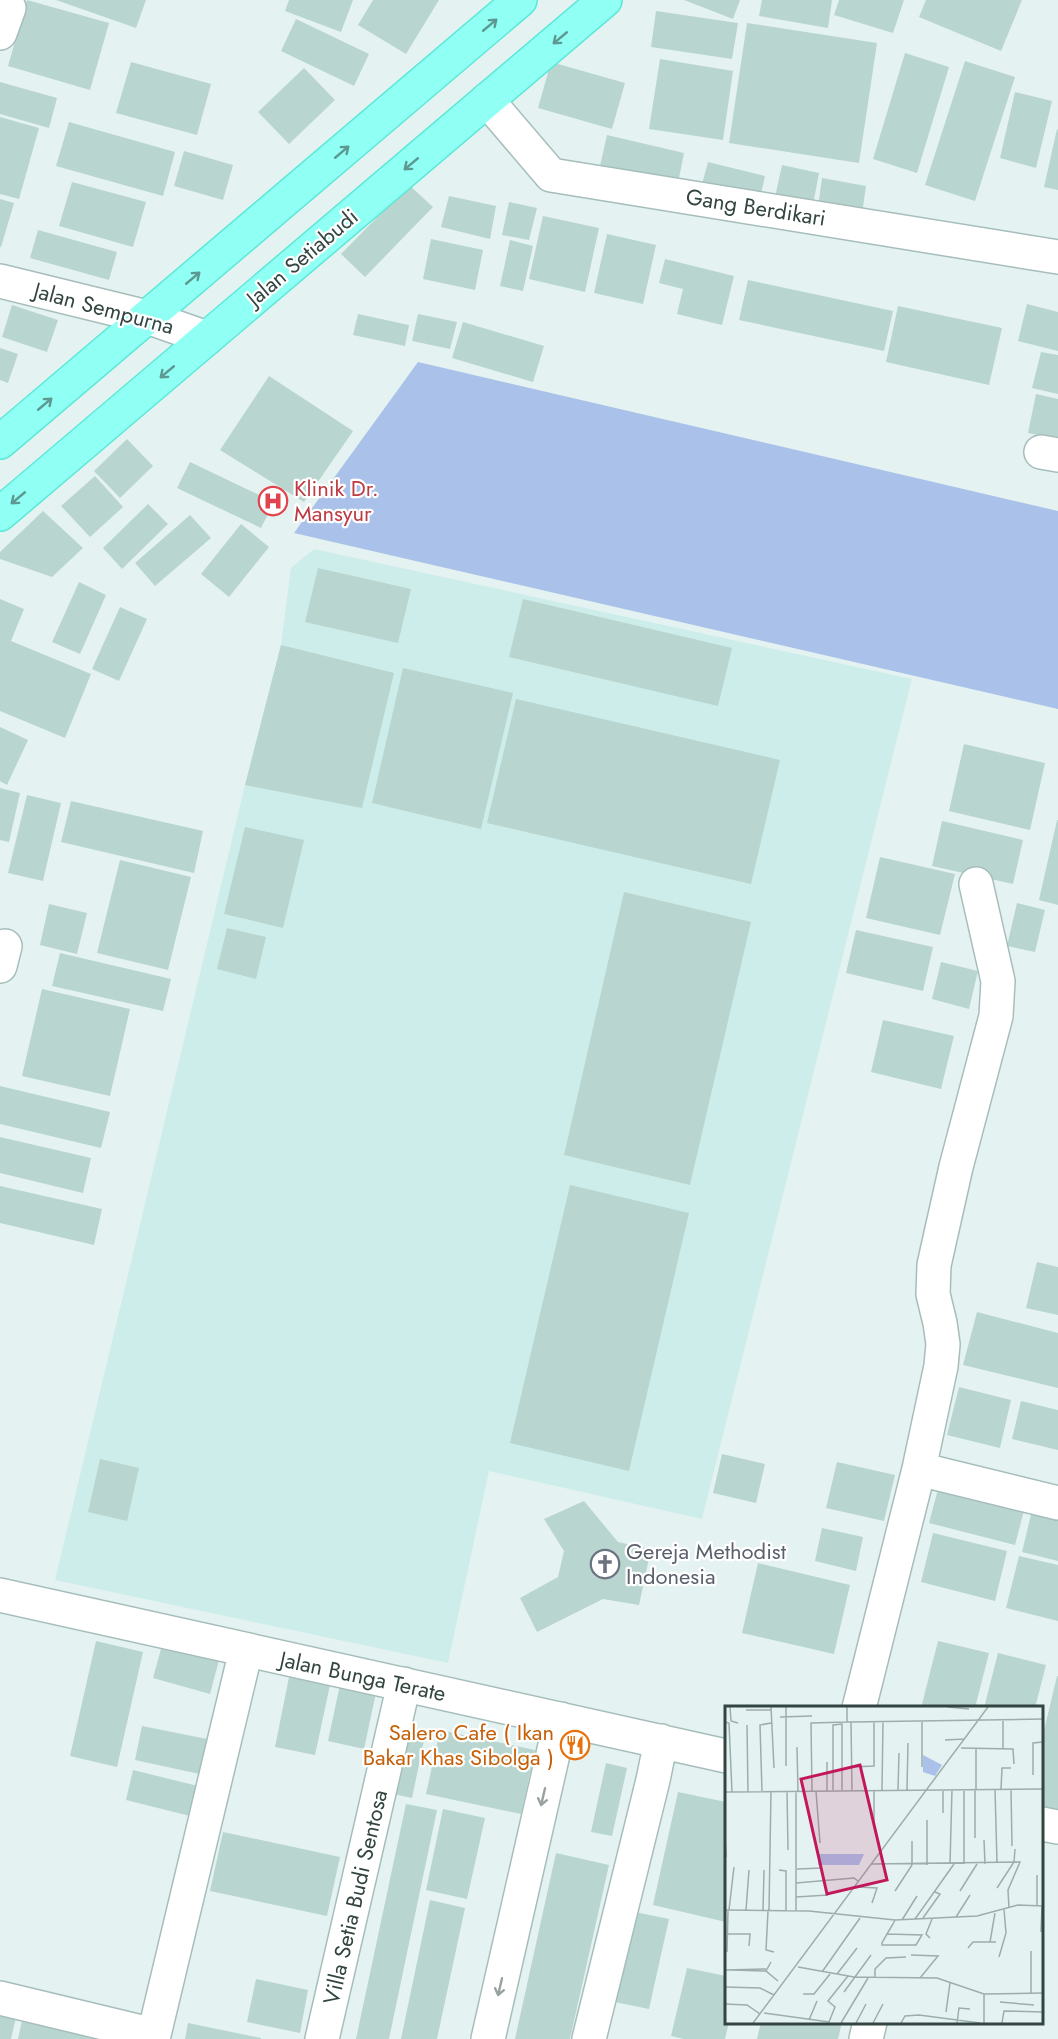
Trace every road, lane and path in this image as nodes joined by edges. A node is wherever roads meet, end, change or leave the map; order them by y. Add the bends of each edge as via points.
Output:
1 (520, 0) edge
2 (605, 0) edge
3 (487, 100) junction
4 (1058, 257) edge
5 (0, 281) edge
6 (147, 317) junction
7 (207, 338) junction
8 (0, 442) edge
9 (0, 514) edge
10 (975, 884) dead end
11 (919, 1469) junction
12 (1058, 1503) edge
13 (0, 1595) edge
14 (246, 1650) junction
15 (404, 1684) junction
16 (859, 1706) edge
17 (561, 1719) junction
18 (661, 1741) junction
19 (725, 1755) edge
20 (1043, 1824) edge
21 (1058, 1827) edge
22 (0, 1998) edge
23 (870, 2024) edge
24 (154, 2037) edge
25 (322, 2039) edge
26 (488, 2039) edge
27 (590, 2039) edge
28 (866, 2039) edge

6 -> 1 main road
2 -> 3 main road, Jalan Setiabudi
3 - 4 street, Gang Berdikari via 551,175
3 -> 7 main road, Jalan Setiabudi
5 - 6 street, Jalan Sempurna
6 - 7 street, Jalan Sempurna
8 -> 6 main road
7 -> 9 main road, Jalan Setiabudi
10 - 11 street via 998,981 996,1016 934,1265 933,1294 943,1344
11 - 12 street
11 - 16 street
13 - 14 street, Jalan Bunga Terate
14 - 15 street, Jalan Bunga Terate
14 - 24 street
15 - 17 street, Jalan Bunga Terate
15 - 25 street, Villa Setia Budi Sentosa
17 - 18 street, Jalan Bunga Terate
17 -> 26 street
18 - 19 street, Jalan Bunga Terate
18 - 27 street
20 - 21 street
22 - 24 street
23 - 28 street

